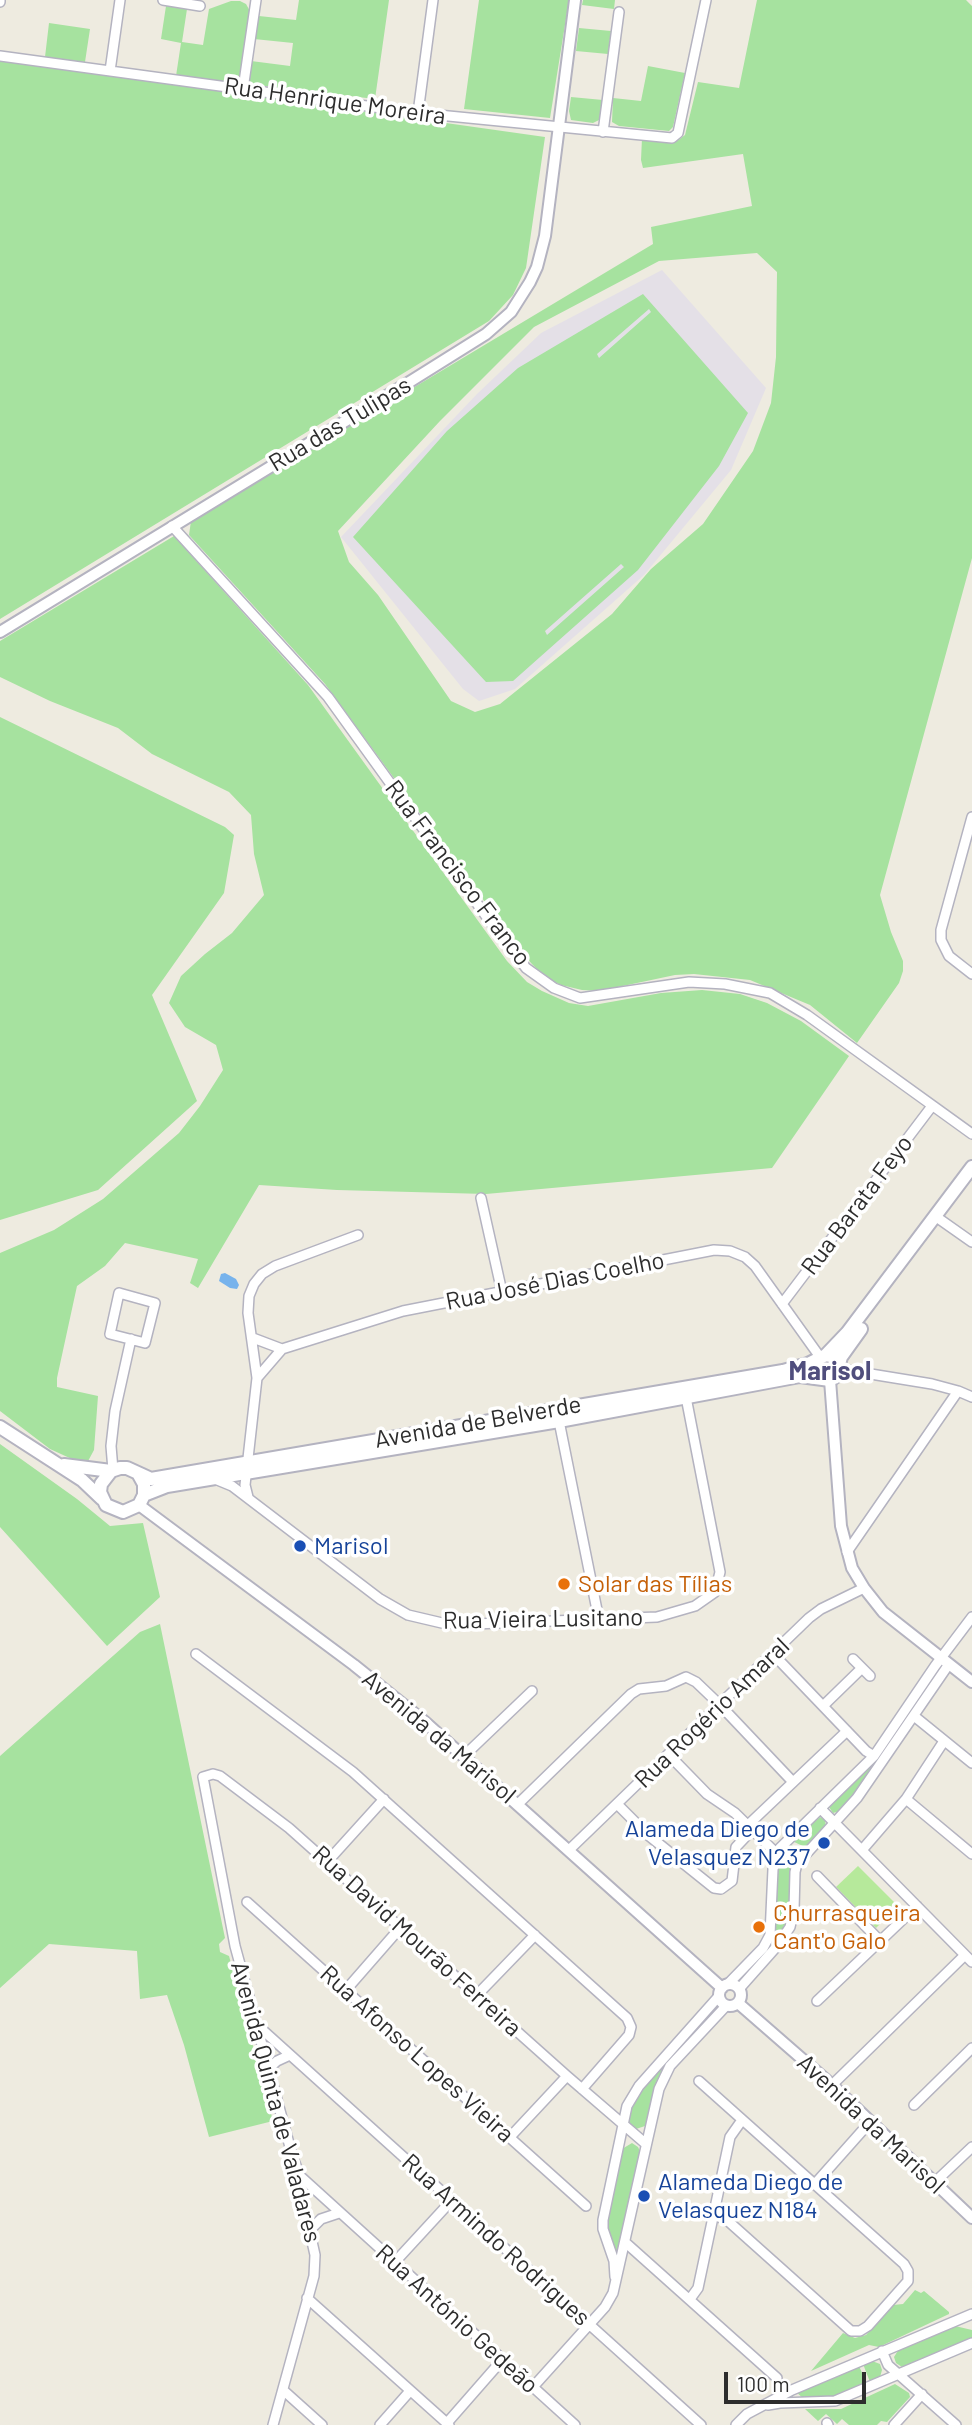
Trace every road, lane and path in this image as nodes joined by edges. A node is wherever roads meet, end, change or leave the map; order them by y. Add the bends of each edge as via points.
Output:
1 (120, 0) edge
2 (163, 0) edge
3 (256, 0) edge
4 (433, 0) edge
5 (575, 0) edge
6 (706, 0) edge
7 (200, 6) dead end
8 (619, 12) dead end
9 (0, 56) edge
10 (110, 71) junction
11 (243, 89) junction
12 (418, 113) junction
13 (560, 128) junction
14 (603, 132) junction
15 (172, 526) junction
16 (0, 632) edge
17 (972, 817) edge
18 (972, 974) edge
19 (932, 1106) junction
20 (972, 1134) edge
21 (972, 1167) edge
22 (972, 1181) edge
23 (481, 1198) dead end
24 (939, 1218) junction
25 (358, 1235) dead end
26 (972, 1242) edge
27 (502, 1292) junction
28 (782, 1304) junction
29 (253, 1338) junction
30 (131, 1339) junction
31 (282, 1349) junction
32 (821, 1358) junction
33 (839, 1366) junction
34 (257, 1378) junction
35 (825, 1379) junction
36 (958, 1391) junction
37 (685, 1392) junction
38 (972, 1397) edge
39 (559, 1421) junction
40 (0, 1427) edge
41 (50, 1461) junction
42 (247, 1468) junction
43 (112, 1471) junction
44 (139, 1475) junction
45 (215, 1479) junction
46 (247, 1497) junction
47 (103, 1500) junction
48 (142, 1500) junction
49 (847, 1552) junction
50 (864, 1588) junction
51 (972, 1617) edge
52 (599, 1620) junction
53 (196, 1654) dead end
54 (773, 1654) junction
55 (853, 1659) dead end
56 (946, 1661) junction
57 (862, 1668) junction
58 (870, 1676) dead end
59 (972, 1682) edge
60 (532, 1691) dead end
61 (720, 1705) junction
62 (823, 1706) junction
63 (914, 1716) junction
64 (847, 1731) junction
65 (944, 1741) junction
66 (669, 1755) junction
67 (464, 1756) junction
68 (874, 1756) junction
69 (972, 1763) edge
70 (203, 1777) joint
71 (793, 1782) junction
72 (384, 1799) junction
73 (906, 1799) junction
74 (518, 1804) junction
75 (617, 1804) junction
76 (820, 1808) junction
77 (835, 1823) junction
78 (751, 1827) junction
79 (569, 1850) junction
80 (862, 1850) junction
81 (777, 1854) junction
82 (972, 1854) edge
83 (327, 1862) junction
84 (817, 1876) dead end
85 (247, 1902) dead end
86 (917, 1906) junction
87 (400, 1928) junction
88 (535, 1935) junction
89 (880, 1941) junction
90 (968, 1959) edge
91 (345, 1991) junction
92 (727, 1993) junction
93 (477, 1995) junction
94 (817, 2001) dead end
95 (256, 2024) junction
96 (972, 2048) edge
97 (290, 2055) junction
98 (268, 2069) junction
99 (567, 2076) junction
100 (699, 2081) dead end
101 (832, 2085) junction
102 (582, 2089) junction
103 (914, 2105) dead end
104 (743, 2120) junction
105 (870, 2122) junction
106 (622, 2124) junction
107 (510, 2137) junction
108 (646, 2144) junction
109 (972, 2147) edge
110 (300, 2176) junction
111 (935, 2182) junction
112 (814, 2185) junction
113 (452, 2200) junction
114 (586, 2206) dead end
115 (339, 2213) junction
116 (713, 2214) junction
117 (972, 2218) edge
118 (310, 2230) junction
119 (626, 2243) junction
120 (394, 2263) junction
121 (616, 2286) junction
122 (307, 2298) junction
123 (690, 2299) junction
124 (972, 2314) edge
125 (589, 2325) junction
126 (972, 2343) edge
127 (882, 2351) junction
128 (503, 2360) junction
129 (899, 2375) junction
130 (777, 2378) dead end
131 (533, 2387) junction
132 (283, 2390) junction
133 (410, 2390) junction
134 (922, 2395) junction
135 (747, 2414) junction
136 (448, 2424) edge
137 (273, 2425) edge
138 (322, 2425) edge
139 (380, 2425) edge
140 (576, 2425) edge
141 (701, 2425) edge
142 (736, 2425) edge
143 (894, 2425) edge
144 (956, 2425) edge

1 - 10 street
2 - 7 street
3 - 11 street
4 - 12 street
5 - 13 street, Rua das Tulipas
6 - 14 street, Rua Henrique Moreira via 678,132 671,138
8 - 14 street
9 - 10 street, Rua Henrique Moreira
10 - 11 street, Rua Henrique Moreira
11 - 12 street, Rua Henrique Moreira
12 - 13 street, Rua Henrique Moreira
13 - 14 street, Rua Henrique Moreira
13 - 15 street, Rua das Tulipas via 537,267 522,299 500,323
15 - 16 street, Rua das Tulipas
15 - 19 street, Rua Francisco Franco via 328,697 526,968 554,988 580,998 690,982 770,993
17 - 18 street via 941,930 948,956
19 - 20 street, Rua Francisco Franco
19 - 28 street, Rua Barata Feyo
21 - 24 main road
22 - 24 main road
23 - 27 street
24 - 26 street
24 - 32 main road via 847,1334
24 - 33 main road via 853,1339
25 - 29 street via 262,1274 249,1296
27 - 28 street, Rua José Dias Coelho via 714,1250 745,1257
27 - 31 street, Rua José Dias Coelho via 403,1311
28 - 32 street, Rua José Dias Coelho
29 - 31 street
29 - 34 street
30 - 30 street via 110,1334 119,1293 155,1303 145,1343
30 - 43 street via 115,1411
31 - 34 street
32 - 33 main road via 834,1357
32 - 35 main road via 814,1370
32 - 37 main road, Avenida de Belverde
33 - 35 main road via 836,1376
33 - 36 street
34 - 42 street
35 - 37 main road, Avenida de Belverde via 800,1376
35 - 49 street
36 - 38 street
36 - 49 street
37 - 39 main road, Avenida de Belverde
37 - 42 main road, Avenida de Belverde
37 - 52 street, Rua Vieira Lusitano via 720,1572 715,1592 695,1606 657,1617
39 - 42 main road, Avenida de Belverde
39 - 52 street
40 - 41 main road
41 - 43 main road, Avenida de Belverde
41 - 47 main road via 82,1480
42 - 44 main road, Avenida de Belverde via 151,1479
42 - 45 main road, Avenida de Belverde
42 - 46 street
43 - 44 main road, Avenida de Belverde via 127,1468
43 - 47 main road via 101,1484
44 - 48 main road via 144,1484
45 - 46 street, Rua Vieira Lusitano
45 - 48 main road, Avenida de Belverde via 167,1486
46 - 52 street, Rua Vieira Lusitano via 380,1599 408,1615 442,1623
47 - 48 main road, Avenida de Belverde via 111,1509 123,1512
48 - 67 street, Avenida da Marisol
49 - 50 street
50 - 54 street, Rua Rogério Amaral via 816,1613
50 - 56 street via 884,1612
51 - 56 street
53 - 72 street via 334,1756
54 - 61 street, Rua Rogério Amaral
54 - 62 street
55 - 57 street
56 - 59 street
56 - 63 street
56 - 68 street
57 - 58 street
57 - 62 street
60 - 67 street
61 - 66 street, Rua Rogério Amaral
61 - 71 street
61 - 74 street via 689,1678 635,1691
62 - 64 street
63 - 65 street
63 - 77 street
64 - 68 street
64 - 71 street
65 - 69 street
65 - 73 street
66 - 75 street, Rua Rogério Amaral
66 - 78 street via 707,1794
67 - 74 street, Avenida da Marisol
68 - 76 street
70 - 83 street, Rua David Mourão Ferreira via 220,1776
70 - 95 street, Avenida Quinta de Valadares via 235,1946
71 - 78 street
72 - 83 street
72 - 88 street
73 - 80 street
73 - 82 street
74 - 79 street, Avenida da Marisol
75 - 78 street via 714,1888 722,1889 732,1881 736,1847
75 - 79 street, Rua Rogério Amaral
76 - 77 street
76 - 81 street
77 - 80 street
77 - 92 street via 797,1864 793,1919 786,1933
78 - 81 street
79 - 92 street, Avenida da Marisol
80 - 86 street
81 - 92 street via 769,1935
83 - 87 street, Rua David Mourão Ferreira
84 - 89 street
85 - 91 street, Rua Afonso Lopes Vieira
86 - 89 street
86 - 90 street
87 - 91 street
87 - 93 street, Rua David Mourão Ferreira
88 - 93 street
88 - 102 street via 630,2023 626,2039
89 - 94 street
90 - 101 street
91 - 107 street, Rua Afonso Lopes Vieira
92 - 101 street, Avenida da Marisol via 732,2006 738,2003
92 - 106 street via 639,2086
92 - 108 street via 666,2073
93 - 99 street, Rua David Mourão Ferreira
95 - 97 street, Rua Armindo Rodrigues
95 - 98 street, Avenida Quinta de Valadares
96 - 103 street
97 - 98 street
97 - 113 street, Rua Armindo Rodrigues
98 - 110 street, Avenida Quinta de Valadares
99 - 102 street, Rua David Mourão Ferreira
99 - 107 street
100 - 104 street
101 - 105 street, Avenida da Marisol
102 - 106 street, Rua David Mourão Ferreira
104 - 112 street
104 - 116 street via 730,2137
105 - 111 street, Avenida da Marisol
105 - 112 street
106 - 108 street, Rua David Mourão Ferreira
106 - 121 street via 603,2225
107 - 114 street, Rua Afonso Lopes Vieira
108 - 119 street
109 - 111 street
110 - 115 street, Rua António Gedeão
110 - 118 street, Avenida Quinta de Valadares
111 - 117 street, Avenida da Marisol
112 - 116 street via 904,2263 908,2272 905,2286 860,2331 848,2329 728,2221
113 - 120 street
113 - 125 street, Rua Armindo Rodrigues
115 - 118 street via 321,2219
115 - 120 street, Rua António Gedeão
116 - 123 street via 698,2288
118 - 122 street, Avenida Quinta de Valadares via 315,2264
119 - 121 street
119 - 123 street
120 - 128 street, Rua António Gedeão
121 - 125 street
122 - 132 street, Avenida Quinta de Valadares
122 - 133 street
123 - 130 street
124 - 127 street
125 - 131 street
125 - 141 street, Rua Armindo Rodrigues
126 - 129 street
127 - 129 street
127 - 135 street
128 - 131 street, Rua António Gedeão
128 - 136 street
129 - 134 street
129 - 135 street via 835,2401 780,2403
131 - 140 street, Rua António Gedeão
132 - 137 street, Avenida Quinta de Valadares
132 - 138 street
133 - 136 street
133 - 139 street
134 - 143 street
134 - 144 street
135 - 142 street

